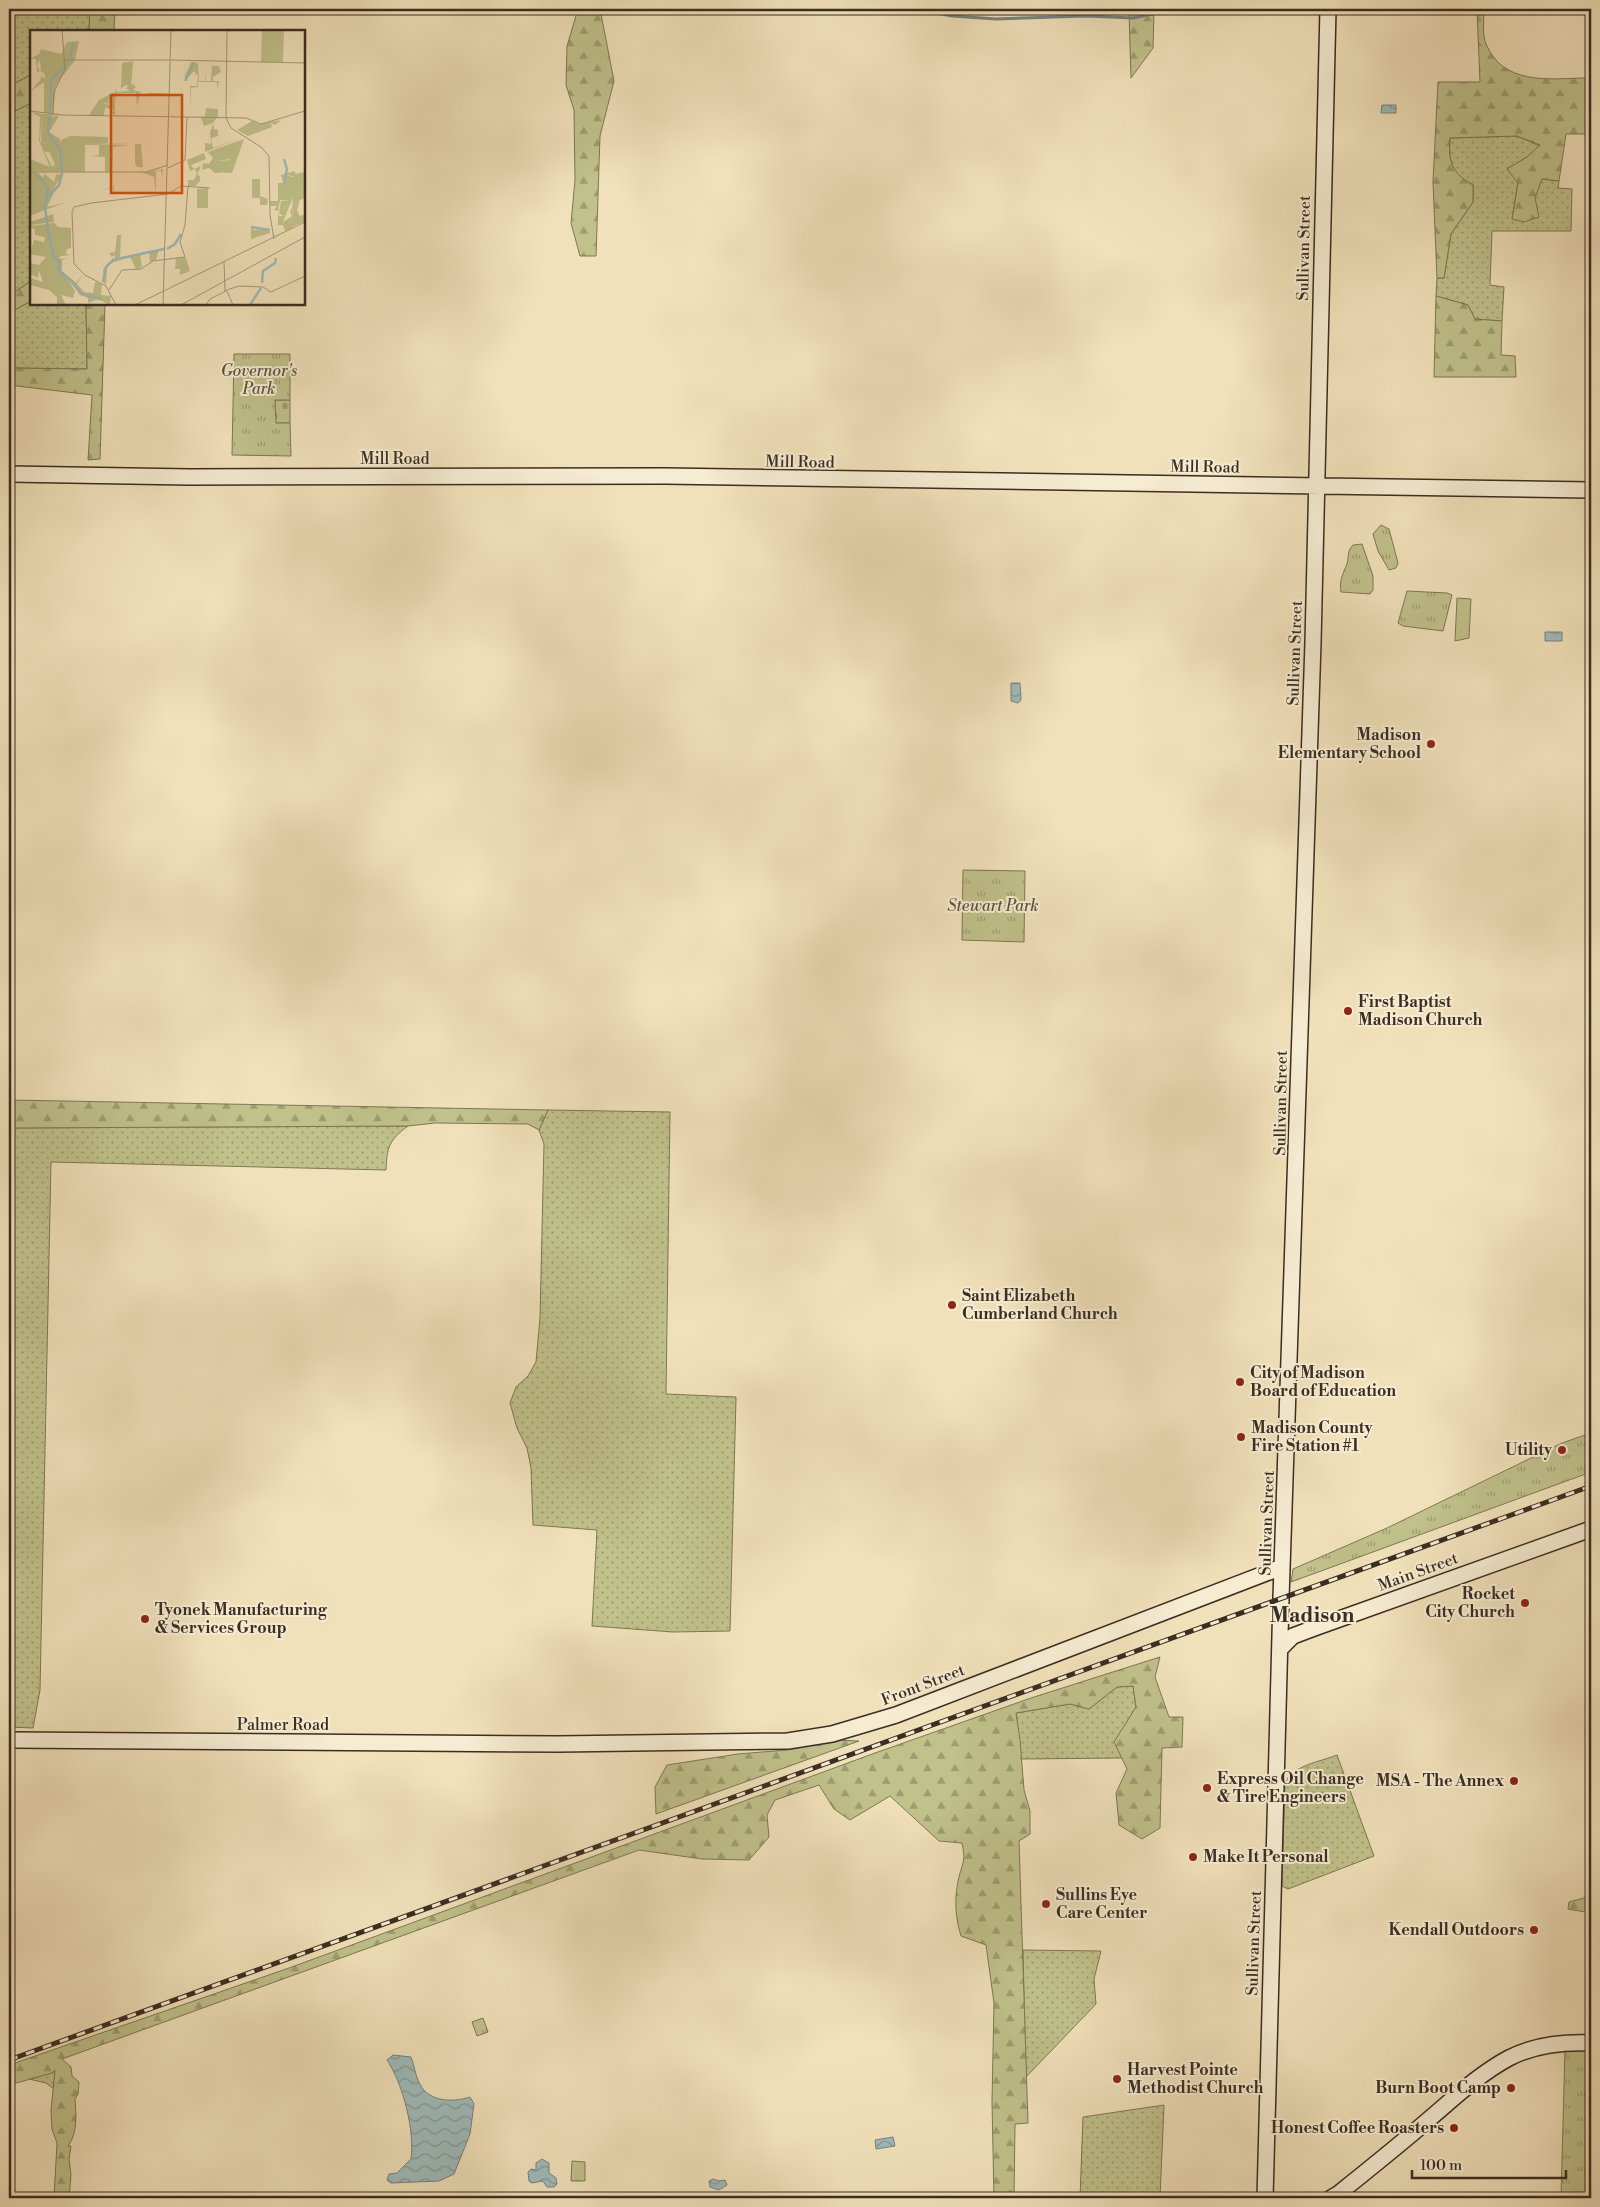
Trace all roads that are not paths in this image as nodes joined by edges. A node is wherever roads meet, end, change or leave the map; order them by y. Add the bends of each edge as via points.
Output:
1 (1328, 9) edge
2 (9, 474) edge
3 (1317, 486) junction
4 (1591, 490) edge
5 (1591, 1529) edge
6 (1282, 1567) junction
7 (1281, 1611) junction
8 (1317, 1627) junction
9 (1281, 1648) junction
10 (9, 1740) edge
11 (558, 1744) joint
12 (1591, 2043) edge
13 (1265, 2198) edge
14 (1331, 2198) edge

1 - 3 street, Sullivan Street
2 - 3 street, Mill Road via 666,476
3 - 4 street, Mill Road
3 - 6 street, Sullivan Street
5 - 8 street, Main Street
6 - 7 street, Sullivan Street
6 - 11 street, Front Street via 896,1715 832,1734 788,1741
7 - 8 street via 1297,1624
7 - 9 street, Sullivan Street
8 - 9 street, Main Street via 1293,1636
9 - 13 street, Sullivan Street
10 - 11 street, Palmer Road
12 - 14 street via 1567,2042 1510,2058 1485,2073 1387,2156

